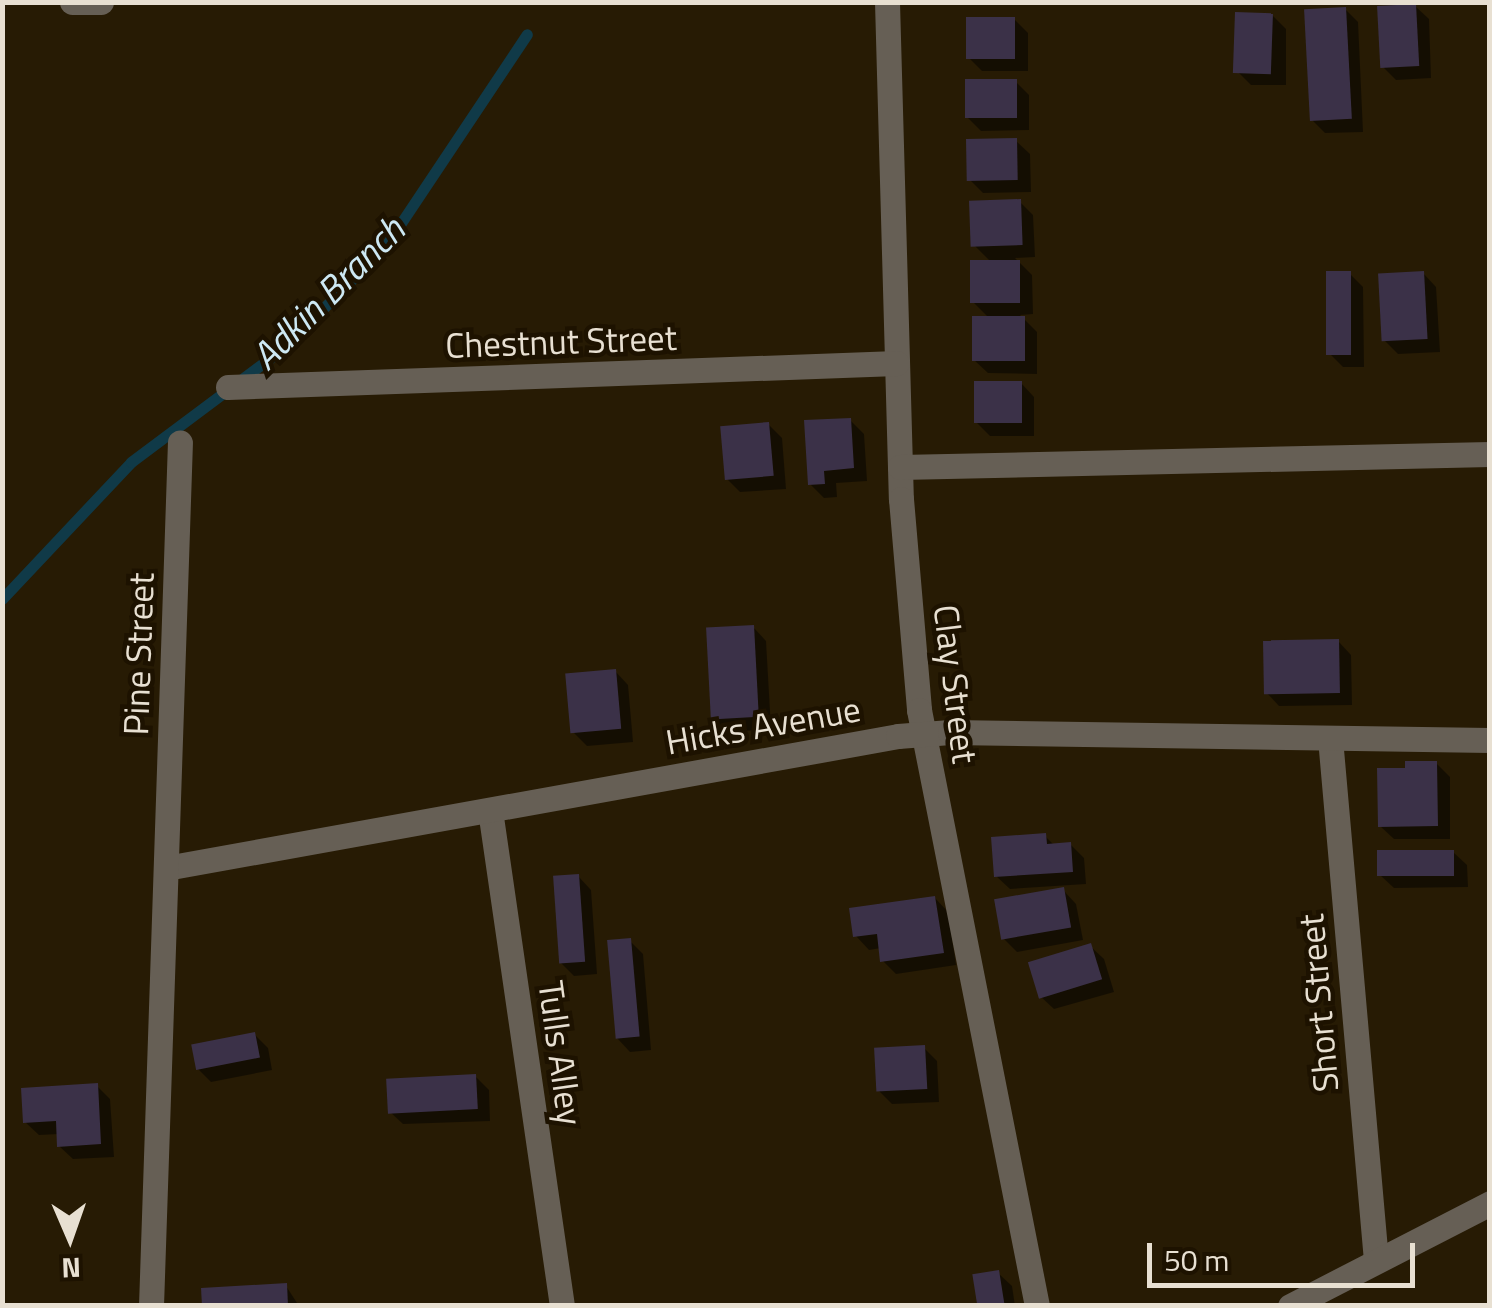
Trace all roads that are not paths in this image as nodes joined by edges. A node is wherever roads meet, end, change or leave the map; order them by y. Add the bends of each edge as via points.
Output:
1 (72, 2) edge
2 (101, 2) edge
3 (887, 2) edge
4 (897, 363) junction
5 (228, 387) dead end
6 (180, 442) dead end
7 (1490, 454) edge
8 (900, 467) junction
9 (924, 734) junction
10 (1330, 738) junction
11 (1490, 740) edge
12 (490, 810) junction
13 (166, 868) junction
14 (1490, 1203) edge
15 (1376, 1262) junction
16 (151, 1306) edge
17 (562, 1306) edge
18 (1037, 1306) edge
19 (1290, 1306) edge

1 - 2 street
3 - 4 street, Clay Street
4 - 5 street, Chestnut Street
4 - 8 street, Clay Street
6 - 13 street, Pine Street
7 - 8 street
8 - 9 street, Clay Street
9 - 10 street, Hicks Avenue
9 - 12 street, Hicks Avenue
9 - 18 street, Clay Street
10 - 11 street, Hicks Avenue
10 - 15 street, Short Street
12 - 13 street, Hicks Avenue
12 - 17 street, Tulls Alley
13 - 16 street
14 - 15 street
15 - 19 street

